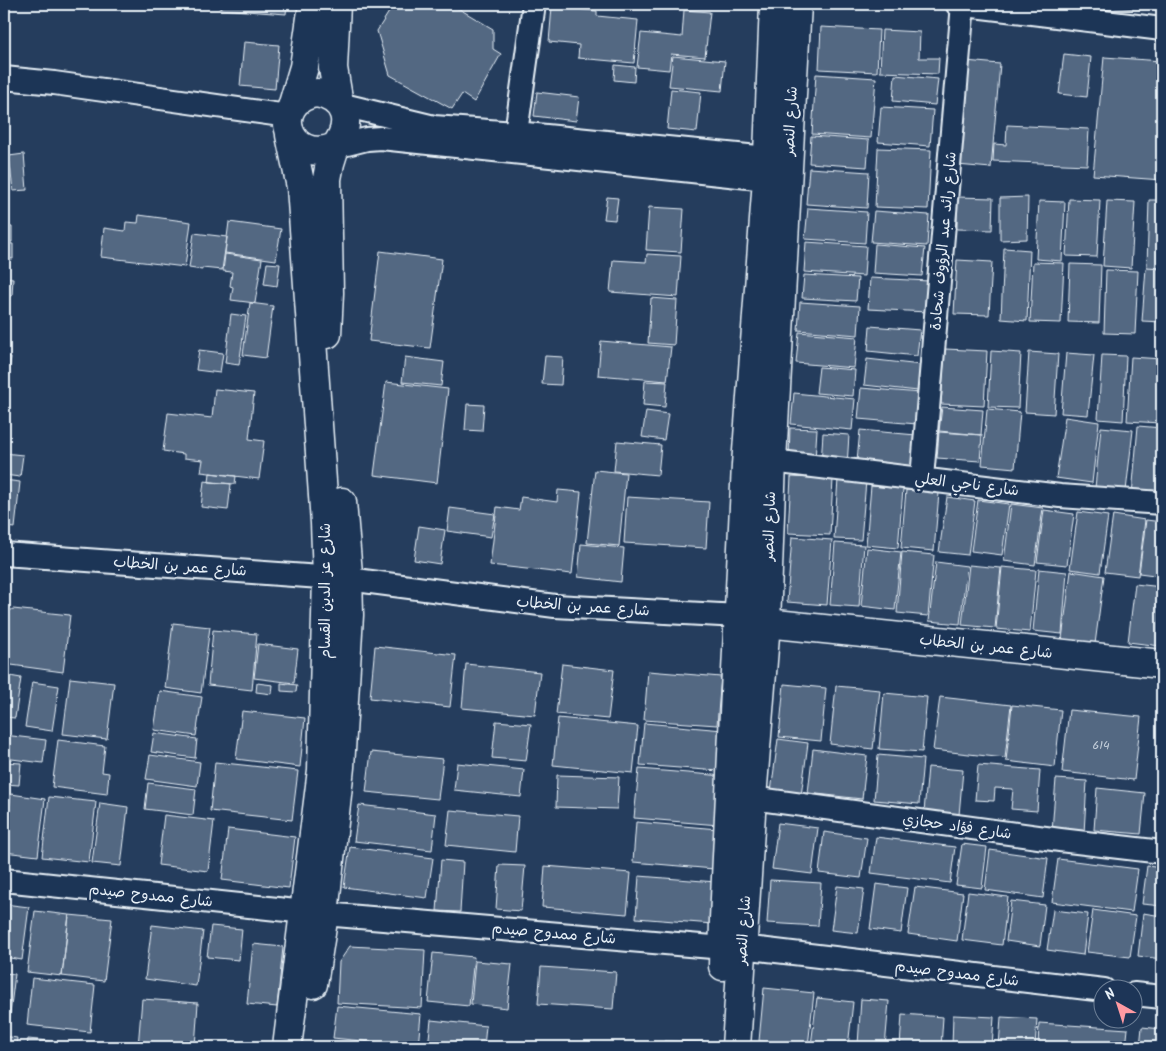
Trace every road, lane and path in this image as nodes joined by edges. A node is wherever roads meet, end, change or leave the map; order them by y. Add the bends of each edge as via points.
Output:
1 (313, 4) edge
2 (336, 4) edge
3 (534, 4) edge
4 (774, 4) edge
5 (797, 4) edge
6 (957, 4) edge
7 (963, 4) edge
8 (1162, 28) edge
9 (4, 78) edge
10 (340, 104) junction
11 (290, 119) junction
12 (516, 133) junction
13 (335, 147) junction
14 (767, 168) junction
15 (772, 461) junction
16 (922, 478) junction
17 (1162, 503) edge
18 (4, 554) edge
19 (337, 578) junction
20 (739, 616) junction
21 (766, 622) junction
22 (1162, 664) edge
23 (752, 798) junction
24 (1162, 852) edge
25 (4, 880) edge
26 (314, 913) junction
27 (733, 947) junction
28 (1094, 989) edge
29 (1144, 995) edge
30 (1162, 997) edge
31 (287, 1047) edge
32 (304, 1047) edge
33 (719, 1047) edge
34 (736, 1047) edge

1 - 11 main road, شارع عز الدين القسام via 304,67
2 - 10 main road via 333,68
3 - 12 street
4 - 14 main road, شارع النصر
5 - 15 main road, شارع النصر
6 - 7 street
7 - 8 street
7 - 16 street, شارع رائد عبد الرؤوف شحادة
9 - 11 street via 54,82
10 - 11 main road via 317,93 303,97
10 - 12 street via 434,127
10 - 13 main road via 346,123
11 - 13 main road via 296,143 305,149 322,151
11 - 19 main road, شارع عز الدين القسام via 301,187 325,514
12 - 14 street
13 - 14 street via 381,138
13 - 19 main road, شارع عز الدين القسام via 327,179 329,293 326,328
14 - 20 main road, شارع النصر
15 - 16 street, شارع ناجي العلي
15 - 21 main road, شارع النصر
16 - 17 street, شارع ناجي العلي via 1060,496
18 - 19 street, شارع عمر بن الخطاب
19 - 20 street, شارع عمر بن الخطاب via 555,606
19 - 26 main road, شارع عز الدين القسام
20 - 21 street, شارع عمر بن الخطاب
20 - 27 main road, شارع النصر via 724,919
21 - 22 main road, شارع عمر بن الخطاب
21 - 23 main road, شارع النصر
23 - 24 street, شارع فؤاد حجازي
23 - 27 main road, شارع النصر
25 - 26 street, شارع ممدوح صيدم
26 - 27 street, شارع ممدوح صيدم
26 - 31 main road, شارع عز الدين القسام
26 - 32 main road, شارع عز الدين القسام
27 - 28 street, شارع ممدوح صيدم
27 - 33 main road, شارع النصر
27 - 34 main road, شارع النصر
29 - 30 street

